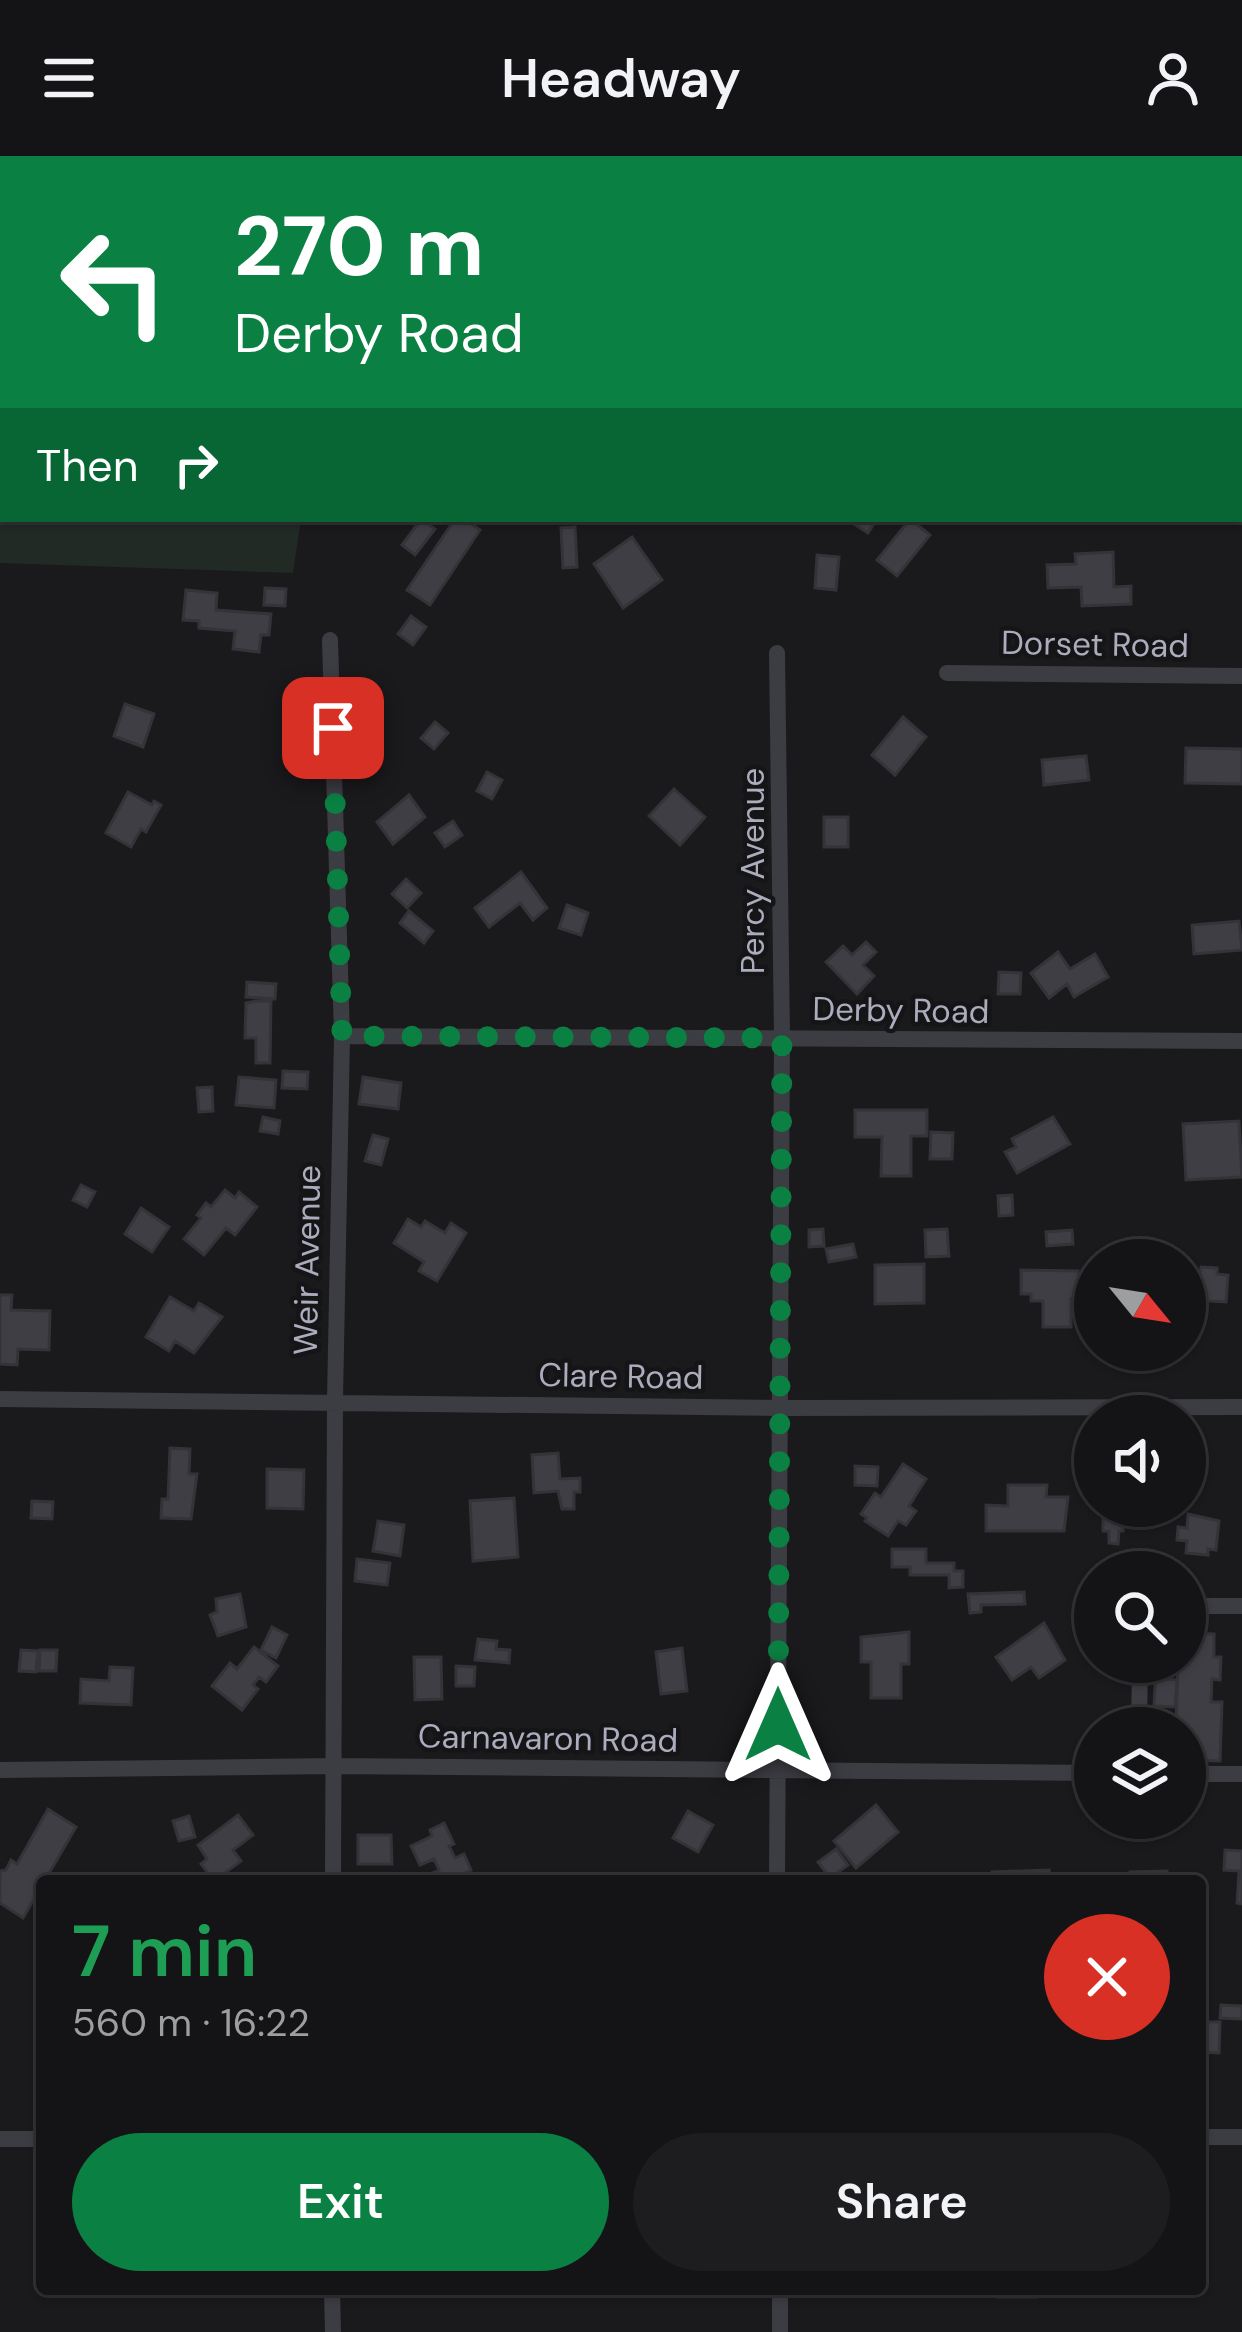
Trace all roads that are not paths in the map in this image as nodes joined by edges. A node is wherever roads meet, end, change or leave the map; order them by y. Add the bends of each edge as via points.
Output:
1 (330, 640) dead end
2 (778, 653) dead end
3 (947, 673) dead end
4 (1242, 676) edge
5 (342, 1036) junction
6 (782, 1038) junction
7 (1242, 1041) edge
8 (0, 1399) edge
9 (334, 1400) junction
10 (1242, 1407) edge
11 (781, 1408) junction
12 (1206, 1606) edge
13 (1242, 1606) edge
14 (334, 1766) junction
15 (0, 1770) edge
16 (778, 1770) junction
17 (1074, 1773) edge
18 (1206, 1774) edge
19 (1242, 1774) edge
20 (333, 1875) edge
21 (777, 1875) edge
22 (1206, 2137) edge
23 (1242, 2137) edge
24 (0, 2139) edge
25 (36, 2139) edge
26 (332, 2295) edge
27 (779, 2295) edge
28 (333, 2332) edge
29 (780, 2332) edge

1 - 5 street, Weir Avenue
2 - 6 street, Percy Avenue
3 - 4 street, Dorset Road
5 - 6 street, Derby Road
5 - 9 street, Weir Avenue
6 - 7 street, Derby Road
6 - 11 street, Percy Avenue
8 - 9 street, Clare Road
9 - 11 street, Clare Road
9 - 14 street, Weir Avenue
10 - 11 street, Clare Road
11 - 16 street, Percy Avenue
12 - 13 street
14 - 15 street, Carnavaron Road
14 - 16 street, Carnavaron Road
14 - 20 street, Weir Avenue
16 - 17 street, Carnavaron Road
16 - 21 street, Percy Avenue
18 - 19 street
22 - 23 street
24 - 25 street
26 - 28 street
27 - 29 street

